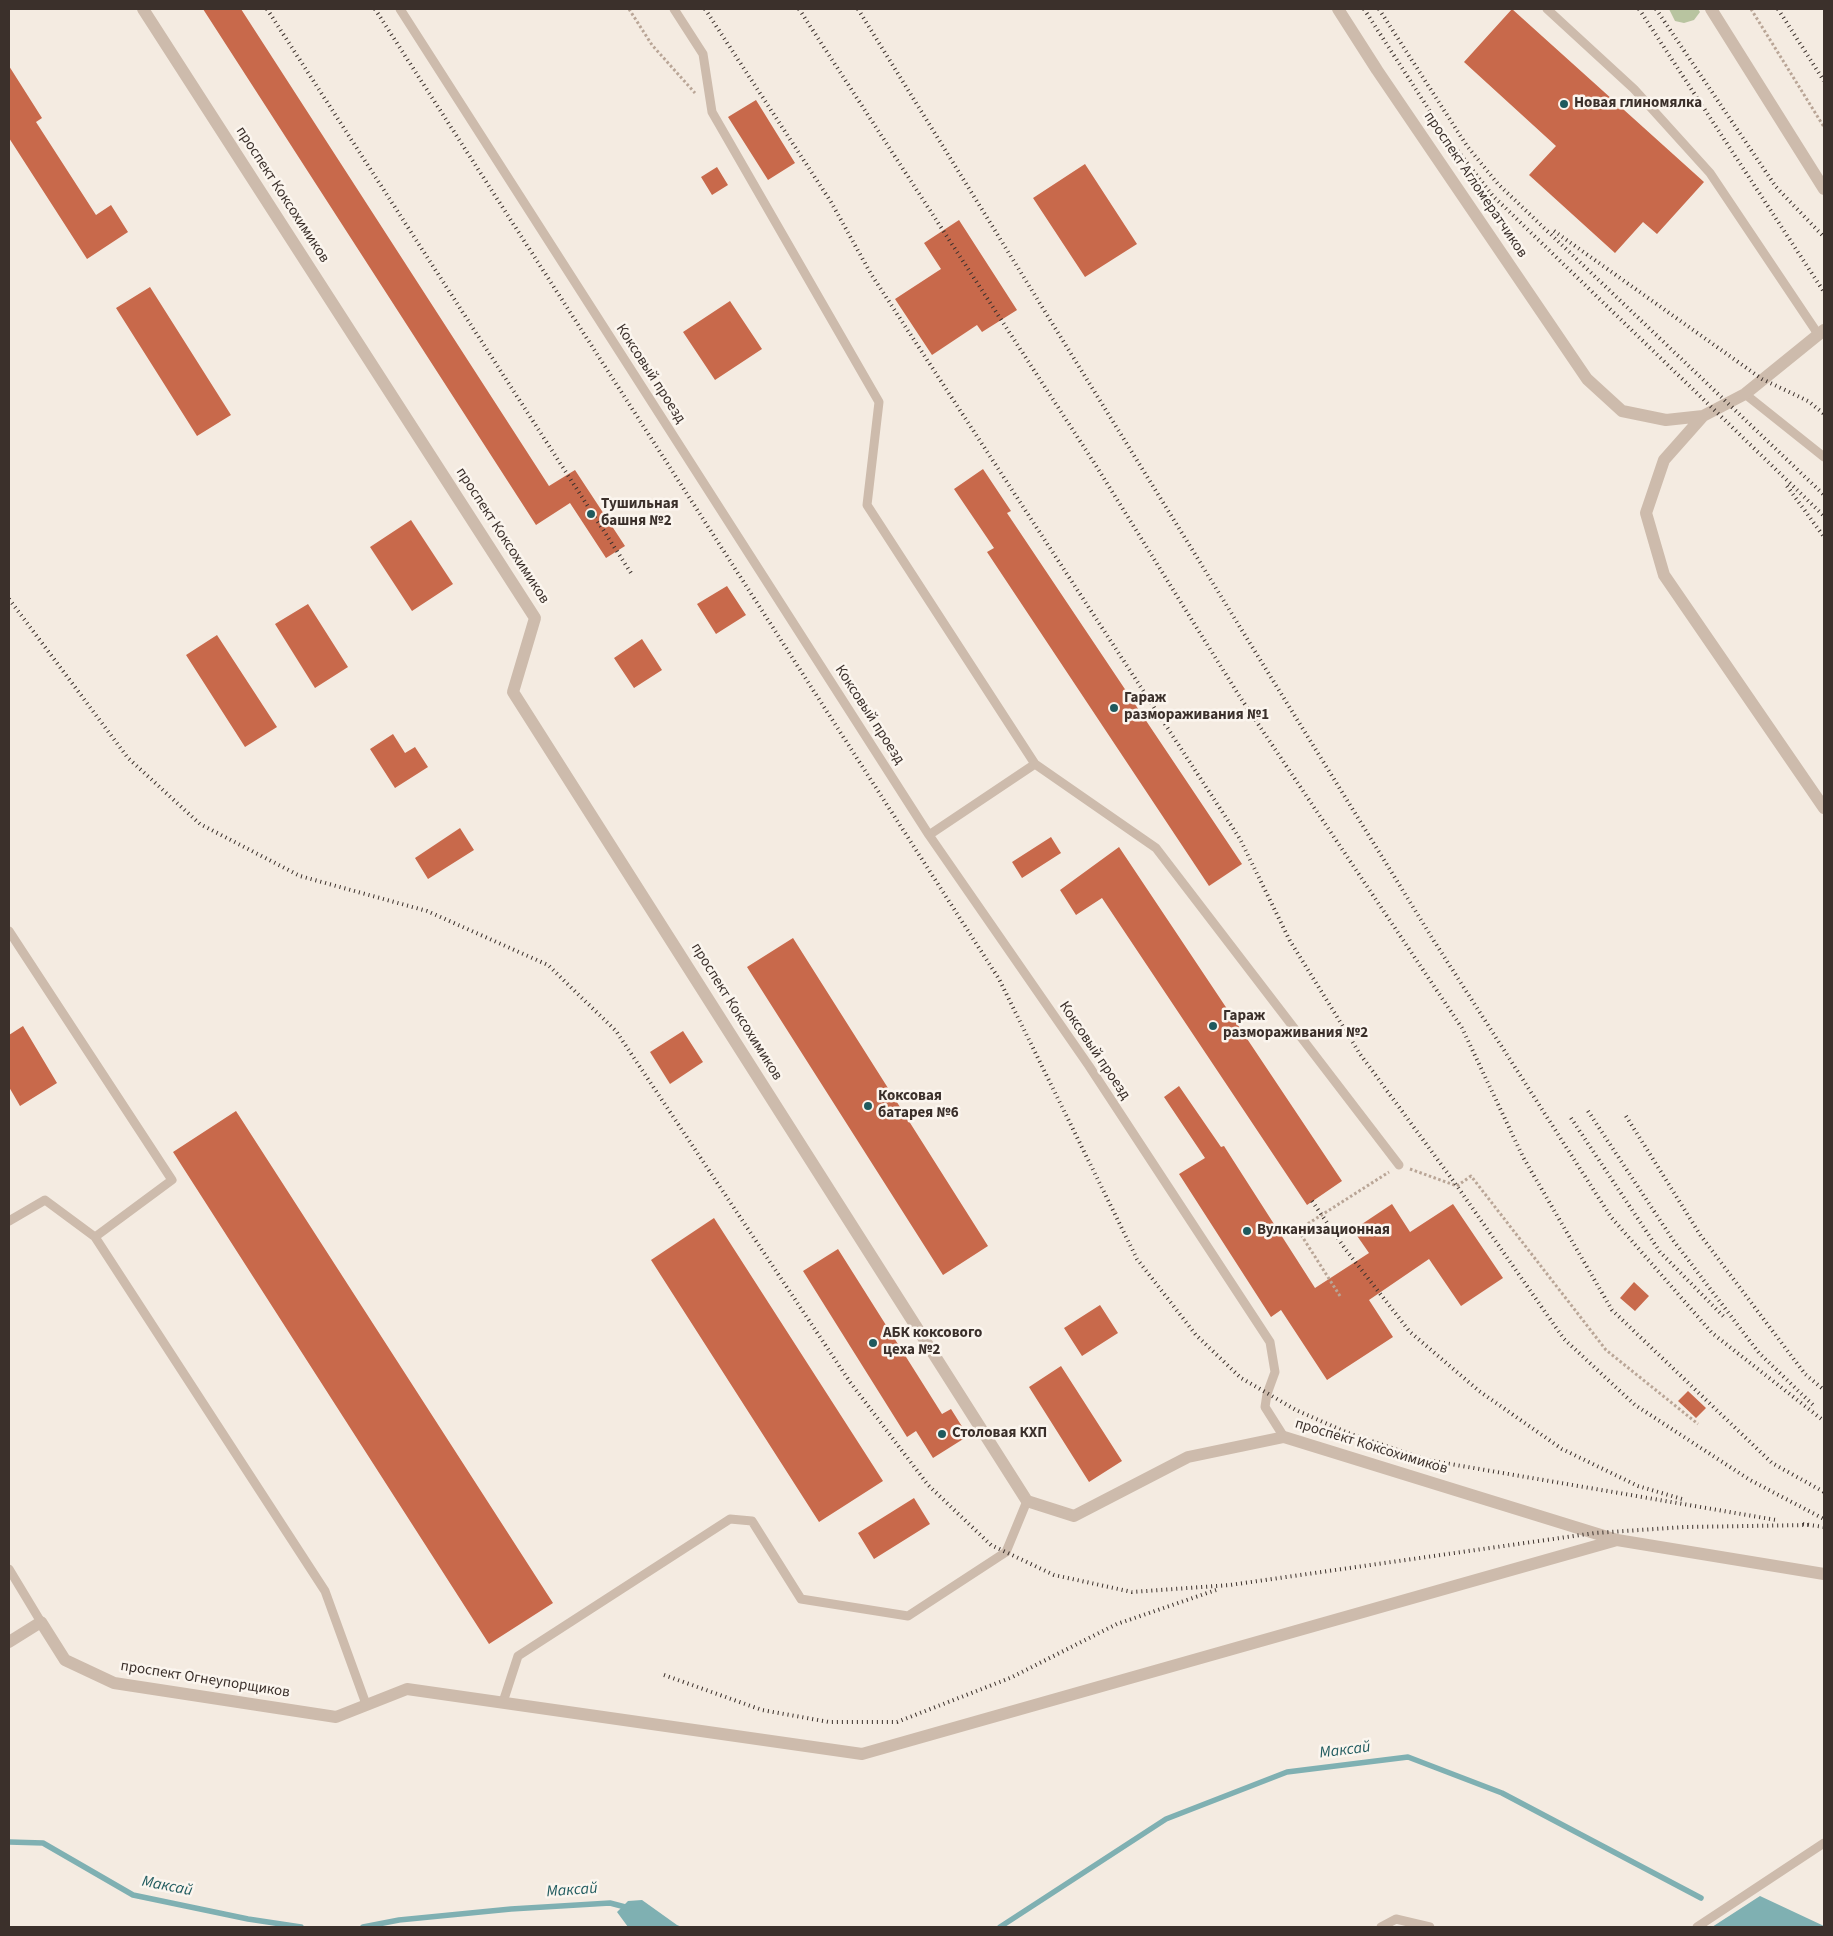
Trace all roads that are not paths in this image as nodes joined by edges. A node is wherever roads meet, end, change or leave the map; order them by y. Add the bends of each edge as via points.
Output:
1 (142, 9) edge
2 (400, 9) edge
3 (674, 9) edge
4 (1338, 9) edge
5 (1547, 9) edge
6 (1712, 9) edge
7 (1824, 189) edge
8 (1821, 332) edge
9 (1745, 394) junction
10 (1703, 416) junction
11 (1824, 457) edge
12 (1035, 764) junction
13 (1824, 808) edge
14 (929, 834) junction
15 (9, 931) edge
16 (1399, 1165) road end
17 (9, 1221) edge
18 (95, 1237) junction
19 (1284, 1437) junction
20 (1027, 1501) junction
21 (1617, 1540) junction
22 (9, 1569) edge
23 (1824, 1574) edge
24 (41, 1622) junction
25 (9, 1642) edge
26 (503, 1702) junction
27 (366, 1704) junction
28 (1824, 1843) edge
29 (1381, 1927) edge
30 (1430, 1927) edge
31 (1697, 1927) edge

1 - 20 street, проспект Коксохимиков via 535,618 513,692
2 - 14 lane, Коксовый проезд
3 - 12 lane via 703,54 712,112 879,402 867,505
4 - 10 street, проспект Агломератчиков via 1587,379 1622,411 1666,420
5 - 8 lane via 1634,89 1710,173
6 - 7 street
8 - 9 street
9 - 10 street
9 - 11 lane
10 - 13 street via 1664,460 1646,512 1664,574
12 - 14 lane
12 - 16 lane via 1156,848
14 - 19 lane, Коксовый проезд via 1089,1066 1270,1342 1275,1372 1265,1408
15 - 18 lane via 172,1180
17 - 18 lane via 45,1200
18 - 27 lane via 326,1591
19 - 20 street, проспект Коксохимиков via 1188,1457 1074,1516
19 - 21 street, проспект Коксохимиков
20 - 26 lane via 1006,1552 908,1616 801,1599 752,1521 730,1519 518,1656
21 - 23 street, проспект Коксохимиков
21 - 26 street via 862,1754
22 - 24 lane
24 - 25 street
24 - 27 street, проспект Огнеупорщиков via 65,1660 114,1682 336,1717
26 - 27 street via 407,1689
28 - 31 lane
29 - 30 lane via 1396,1919

